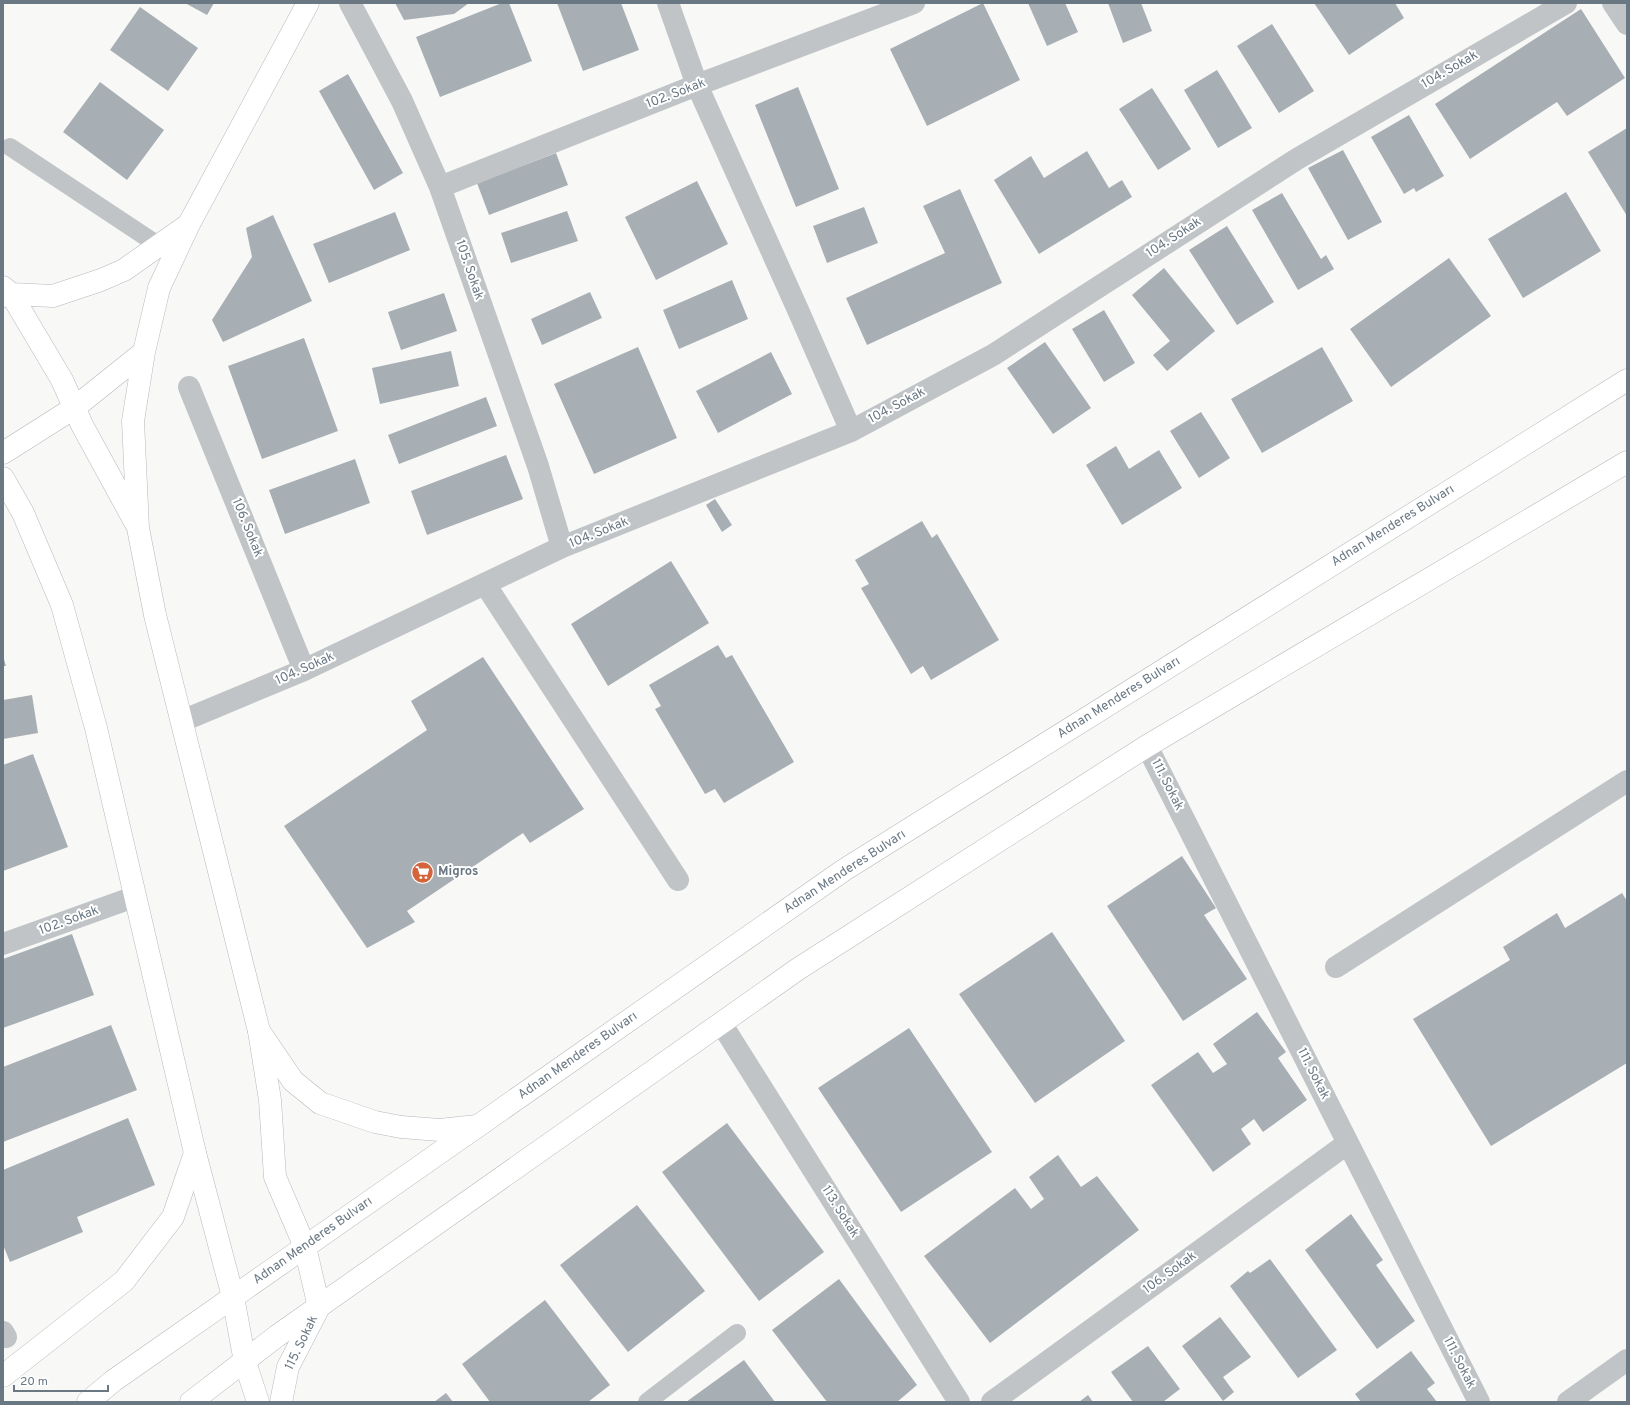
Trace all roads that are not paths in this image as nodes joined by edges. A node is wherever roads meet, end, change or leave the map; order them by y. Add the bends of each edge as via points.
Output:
1 (308, 3) edge
2 (350, 3) edge
3 (668, 3) edge
4 (914, 3) edge
5 (1566, 3) edge
6 (1613, 3) edge
7 (1627, 24) edge
8 (697, 85) junction
9 (10, 147) dead end
10 (440, 188) junction
11 (189, 224) junction
12 (158, 245) junction
13 (6, 292) edge
14 (144, 352) junction
15 (1627, 380) edge
16 (189, 387) dead end
17 (74, 408) junction
18 (851, 431) junction
19 (3, 453) edge
20 (1627, 462) edge
21 (3, 478) edge
22 (138, 528) junction
23 (562, 548) junction
24 (485, 584) junction
25 (304, 670) junction
26 (182, 721) junction
27 (1148, 746) junction
28 (1627, 781) edge
29 (678, 880) dead end
30 (134, 897) junction
31 (3, 944) edge
32 (1336, 967) dead end
33 (722, 1023) junction
34 (259, 1031) junction
35 (478, 1126) junction
36 (1348, 1143) junction
37 (195, 1153) junction
38 (305, 1247) junction
39 (233, 1297) junction
40 (319, 1307) junction
41 (737, 1333) dead end
42 (1627, 1360) edge
43 (245, 1362) junction
44 (3, 1376) edge
45 (88, 1402) edge
46 (191, 1402) edge
47 (258, 1402) edge
48 (281, 1402) edge
49 (647, 1402) edge
50 (959, 1402) edge
51 (992, 1402) edge
52 (1478, 1402) edge
53 (1568, 1402) edge

1 - 11 main road
2 - 10 street, 105. Sokak via 402,101
3 - 8 street
4 - 8 street, 102. Sokak
5 - 18 street, 104. Sokak via 1297,159 993,355
6 - 7 street
8 - 10 street, 102. Sokak
8 - 18 street
9 - 12 lane
10 - 23 street, 105. Sokak via 538,466
11 - 12 main road
11 - 14 main road via 159,288
12 - 13 main road via 124,270 53,296
13 - 17 main road via 62,380
14 - 17 main road
14 - 22 main road via 133,421
15 - 35 main road, Adnan Menderes Bulvarı via 844,870
16 - 25 street, 106. Sokak
17 - 19 main road
17 - 22 main road
18 - 23 street, 104. Sokak
20 - 27 main road
21 - 30 main road via 23,513 62,605 96,728
22 - 26 main road via 155,615
23 - 24 street, 104. Sokak
24 - 25 street, 104. Sokak
24 - 29 street
25 - 26 street, 104. Sokak
26 - 34 main road
27 - 33 main road via 798,969
27 - 36 street, 111. Sokak
28 - 32 street
30 - 31 street, 102. Sokak
30 - 37 main road
33 - 40 main road
33 - 50 street, 113. Sokak
34 - 35 main road via 293,1081 320,1103 375,1122 401,1127 440,1130
34 - 38 main road via 270,1100 275,1177
35 - 38 main road, Adnan Menderes Bulvarı
36 - 51 street, 106. Sokak
36 - 52 street, 111. Sokak
37 - 39 main road
37 - 44 main road via 173,1217 124,1281
38 - 39 main road, Adnan Menderes Bulvarı
38 - 40 main road
39 - 43 main road
39 - 45 main road, Adnan Menderes Bulvarı via 113,1381
40 - 43 main road
40 - 48 main road, 115. Sokak via 288,1367
41 - 49 lane
42 - 53 street
43 - 46 main road
43 - 47 main road

